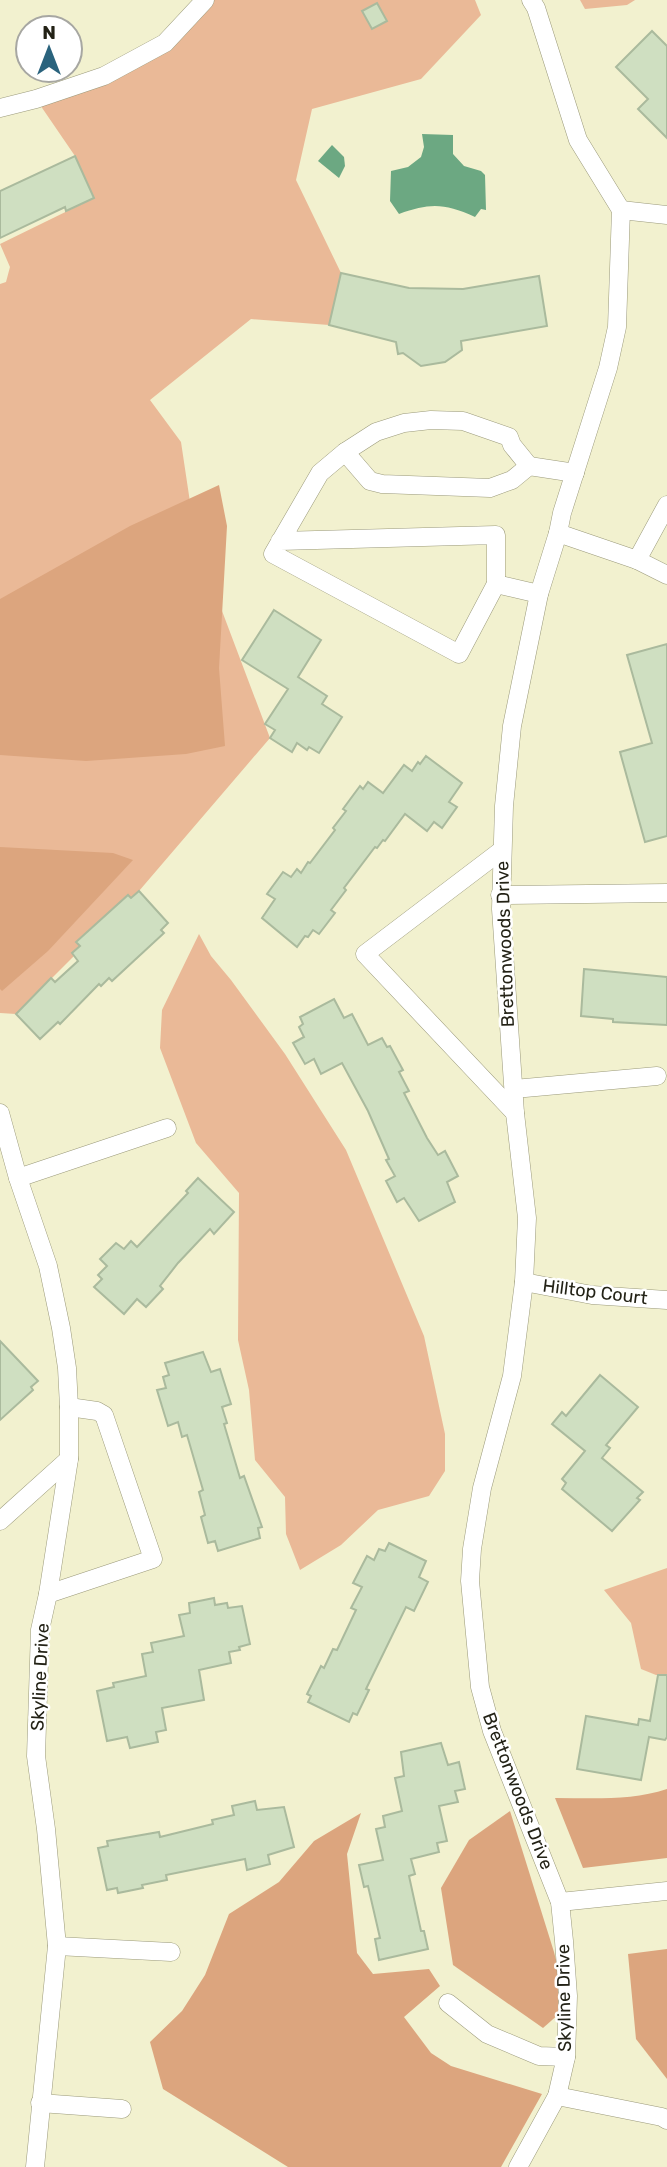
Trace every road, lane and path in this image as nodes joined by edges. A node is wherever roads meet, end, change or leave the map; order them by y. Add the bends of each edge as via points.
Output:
1 (205, 0) edge
2 (531, 0) edge
3 (0, 108) edge
4 (621, 210) junction
5 (667, 215) edge
6 (345, 452) junction
7 (529, 466) junction
8 (575, 473) junction
9 (667, 505) edge
10 (558, 533) junction
11 (280, 541) junction
12 (637, 560) junction
13 (667, 575) edge
14 (496, 584) junction
15 (539, 594) junction
16 (502, 850) junction
17 (667, 893) edge
18 (500, 895) junction
19 (657, 1076) dead end
20 (514, 1088) junction
21 (0, 1113) edge
22 (515, 1113) junction
23 (167, 1128) dead end
24 (18, 1178) junction
25 (524, 1282) junction
26 (667, 1300) edge
27 (69, 1407) junction
28 (69, 1459) junction
29 (0, 1521) edge
30 (48, 1594) junction
31 (667, 1891) edge
32 (560, 1902) junction
33 (57, 1946) junction
34 (171, 1952) dead end
35 (448, 2003) dead end
36 (566, 2057) junction
37 (557, 2096) junction
38 (40, 2103) junction
39 (122, 2109) dead end
40 (667, 2120) edge
41 (35, 2167) edge
42 (518, 2167) edge

1 - 3 street via 165,43 104,76
2 - 4 street via 578,140
4 - 5 street
4 - 8 street, Brettonwoods Drive via 617,327
6 - 7 street via 370,481 383,484 490,488 512,480
6 - 7 street via 376,432 404,423 463,421 509,437
6 - 11 street via 320,473
7 - 8 street
8 - 10 street, Brettonwoods Drive
9 - 12 street
10 - 12 street
10 - 15 street, Brettonwoods Drive
11 - 14 street via 496,535
11 - 14 street via 273,554 459,654
12 - 13 street
14 - 15 street
15 - 16 street, Brettonwoods Drive via 512,726
16 - 18 street, Brettonwoods Drive
16 - 22 street via 365,954
17 - 18 street
18 - 20 street, Brettonwoods Drive
19 - 20 street
20 - 22 street, Brettonwoods Drive
21 - 24 street, Skyline Drive
22 - 25 street, Brettonwoods Drive via 527,1218
23 - 24 street
24 - 27 street, Skyline Drive via 48,1266 65,1355
25 - 26 street, Hilltop Court via 592,1295
25 - 32 street, Brettonwoods Drive via 512,1376 482,1488 470,1581 480,1687 492,1731
27 - 28 street, Skyline Drive
27 - 30 street via 104,1415 153,1559
28 - 29 street
28 - 30 street, Skyline Drive
30 - 33 street, Skyline Drive via 40,1630 36,1756
31 - 32 street
32 - 36 street, Skyline Drive via 568,1996
33 - 34 street
33 - 38 street, Skyline Drive
35 - 36 street via 487,2034 539,2056
36 - 37 street, Skyline Drive
37 - 40 street
37 - 42 street, Skyline Drive
38 - 39 street
38 - 41 street, Skyline Drive

